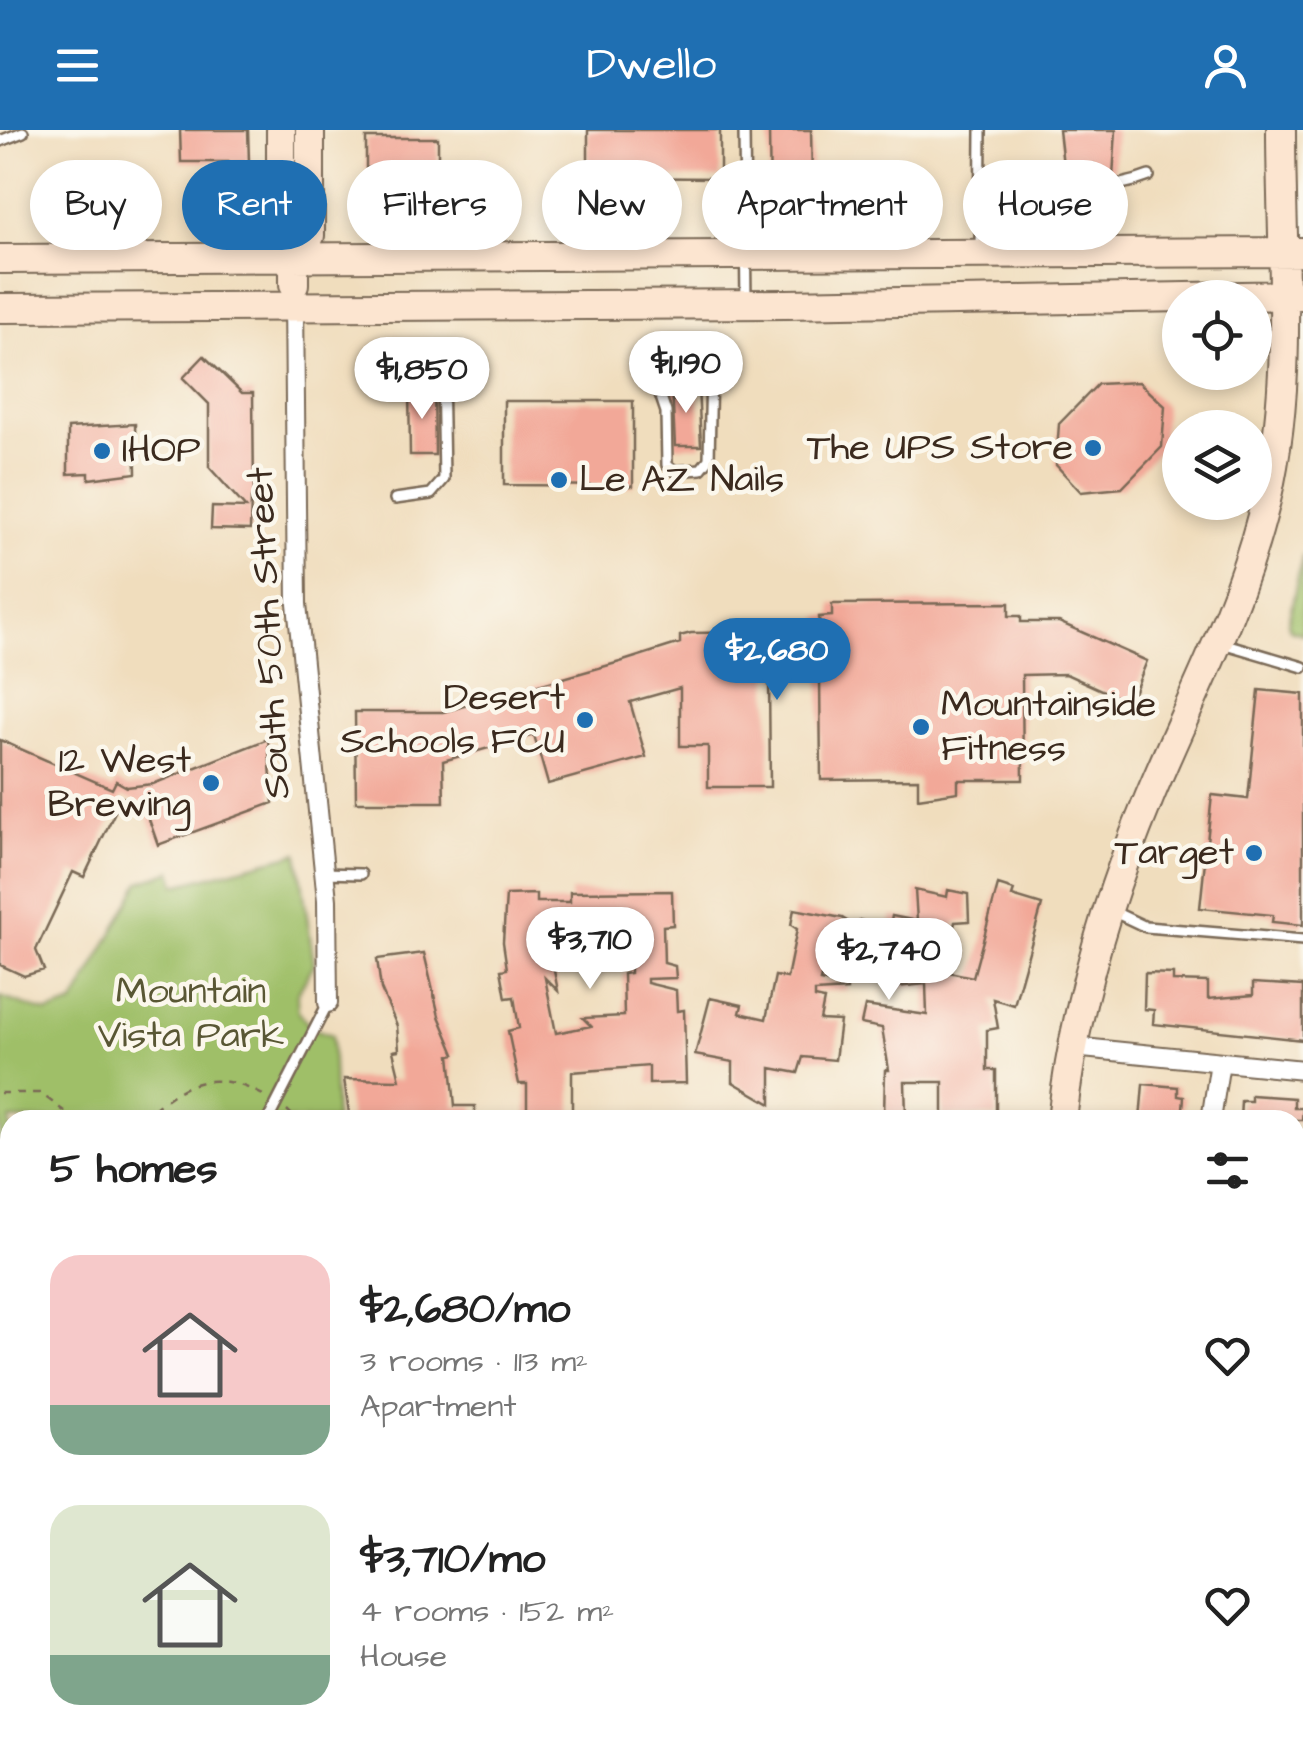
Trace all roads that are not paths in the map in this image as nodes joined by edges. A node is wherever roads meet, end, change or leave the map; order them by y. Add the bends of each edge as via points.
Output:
1 (281, 130) edge
2 (310, 130) edge
3 (744, 130) edge
4 (980, 130) edge
5 (1281, 130) edge
6 (23, 132) edge
7 (0, 141) edge
8 (1150, 176) dead end
9 (1128, 184) edge
10 (1292, 252) edge
11 (980, 254) junction
12 (746, 256) junction
13 (0, 259) edge
14 (294, 283) junction
15 (1293, 295) edge
16 (746, 304) junction
17 (0, 308) edge
18 (442, 369) dead end
19 (712, 369) dead end
20 (660, 394) dead end
21 (395, 499) dead end
22 (1220, 642) junction
23 (1303, 667) edge
24 (324, 874) junction
25 (361, 874) dead end
26 (1110, 910) junction
27 (1303, 940) edge
28 (328, 1003) joint
29 (1073, 1048) junction
30 (1220, 1062) junction
31 (1303, 1070) edge
32 (276, 1110) edge
33 (1064, 1110) edge
34 (1213, 1110) edge

1 - 14 main road, South 50th Street via 281,236
2 - 14 main road, South 50th Street via 310,236
3 - 12 lane
4 - 11 lane
5 - 10 main road
6 - 7 lane
8 - 9 lane
10 - 11 main road
10 - 15 main road
11 - 12 main road
12 - 14 main road
12 - 16 lane
13 - 14 main road
14 - 16 main road
14 - 17 main road
14 - 24 street, South 50th Street via 298,604
15 - 16 main road
15 - 22 main road via 1278,443 1255,541
18 - 21 lane via 444,479 431,494
19 - 20 lane via 709,459 701,469 674,471 666,465
22 - 23 lane
22 - 26 main road via 1149,799
24 - 25 lane
24 - 28 street, South 50th Street
26 - 27 lane via 1146,927
26 - 29 main road
28 - 32 lane
29 - 30 street
29 - 33 main road
30 - 31 street
30 - 34 street

